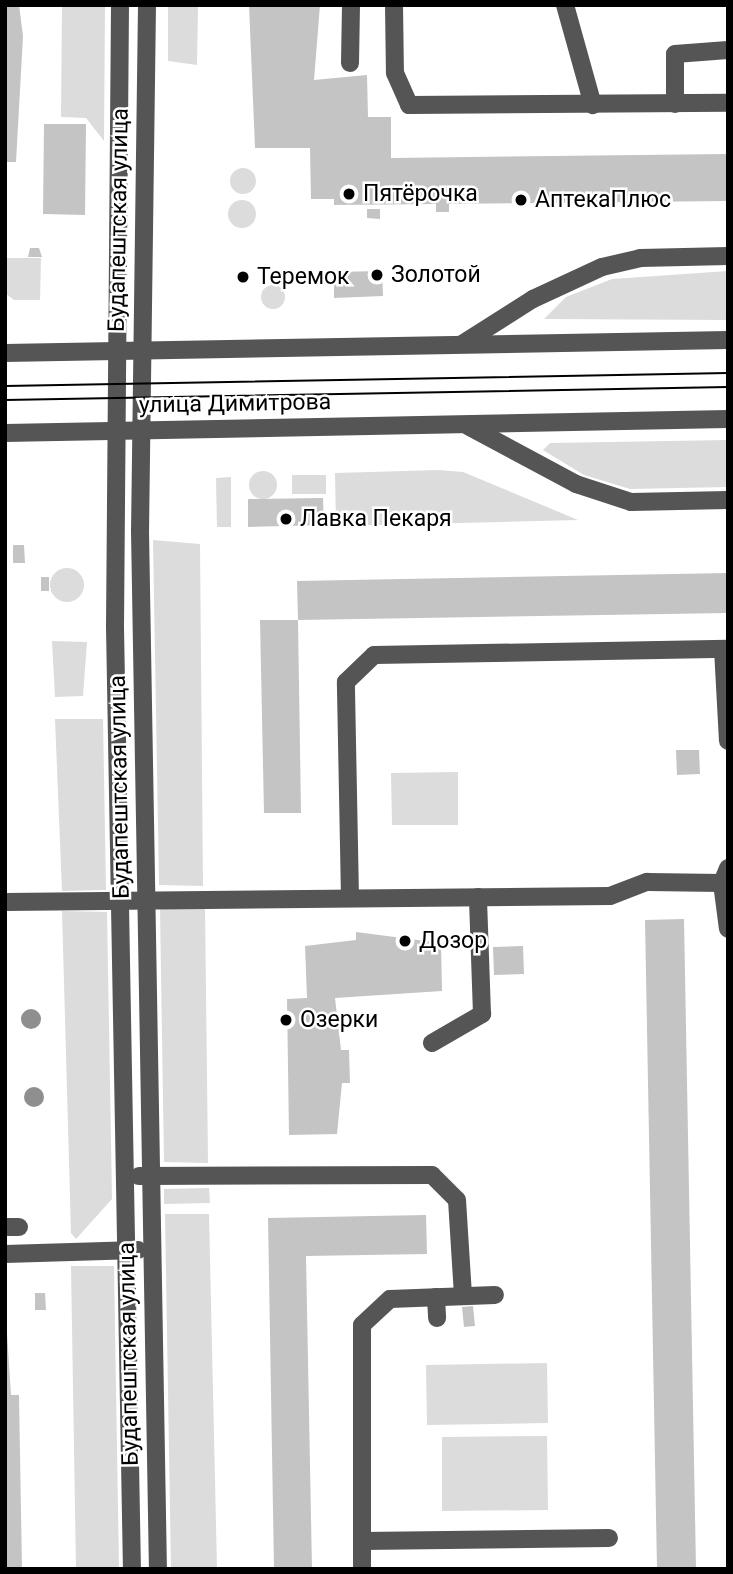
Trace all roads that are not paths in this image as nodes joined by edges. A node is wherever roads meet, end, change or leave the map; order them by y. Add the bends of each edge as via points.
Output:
1 (120, 5) edge
2 (147, 5) edge
3 (351, 5) edge
4 (394, 5) edge
5 (565, 5) edge
6 (728, 50) edge
7 (349, 63) dead end
8 (728, 103) edge
9 (675, 104) junction
10 (593, 105) junction
11 (728, 256) edge
12 (728, 340) edge
13 (460, 345) junction
14 (117, 351) junction
15 (142, 351) junction
16 (5, 353) edge
17 (728, 419) edge
18 (465, 424) junction
19 (141, 430) junction
20 (116, 431) junction
21 (5, 433) edge
22 (728, 500) edge
23 (725, 649) edge
24 (728, 741) edge
25 (725, 876) edge
26 (478, 897) junction
27 (350, 898) junction
28 (120, 899) junction
29 (146, 899) junction
30 (5, 902) edge
31 (728, 929) edge
32 (432, 1043) dead end
33 (125, 1176) junction
34 (150, 1176) junction
35 (127, 1250) junction
36 (152, 1250) junction
37 (5, 1254) edge
38 (495, 1295) dead end
39 (463, 1296) junction
40 (436, 1297) junction
41 (437, 1318) dead end
42 (608, 1538) dead end
43 (362, 1541) junction
44 (132, 1569) edge
45 (158, 1569) edge
46 (362, 1569) edge

1 - 14 street, Будапештская улица
2 - 15 street, Будапештская улица
3 - 7 street
4 - 10 street via 395,73 409,105
5 - 10 street
6 - 9 street via 675,54
8 - 9 street
9 - 10 street
11 - 13 street via 640,258 602,267 533,299
12 - 13 street
13 - 15 street
14 - 15 street
14 - 16 street
14 - 20 street, Будапештская улица
15 - 19 street, Будапештская улица
17 - 18 street, улица Димитрова
18 - 19 street, улица Димитрова
18 - 22 street, улица Димитрова via 576,484 631,502
19 - 20 street, улица Димитрова
19 - 29 street, Будапештская улица
20 - 21 street, улица Димитрова
20 - 28 street, Будапештская улица
23 - 24 street
23 - 27 street via 374,655 346,682
25 - 26 street via 647,882 610,896
25 - 31 street
26 - 27 street
26 - 32 street via 481,1014
27 - 29 street
28 - 29 street
28 - 30 street
28 - 33 street, Будапештская улица
29 - 34 street, Будапештская улица
33 - 34 street
33 - 35 street, Будапештская улица
34 - 36 street, Будапештская улица
34 - 39 street via 432,1175 457,1200
35 - 36 street
35 - 37 street
35 - 44 street, Будапештская улица
36 - 45 street, Будапештская улица
38 - 39 street
39 - 40 street
40 - 41 street
40 - 43 street via 379,1305 358,1337
42 - 43 street
43 - 46 street

